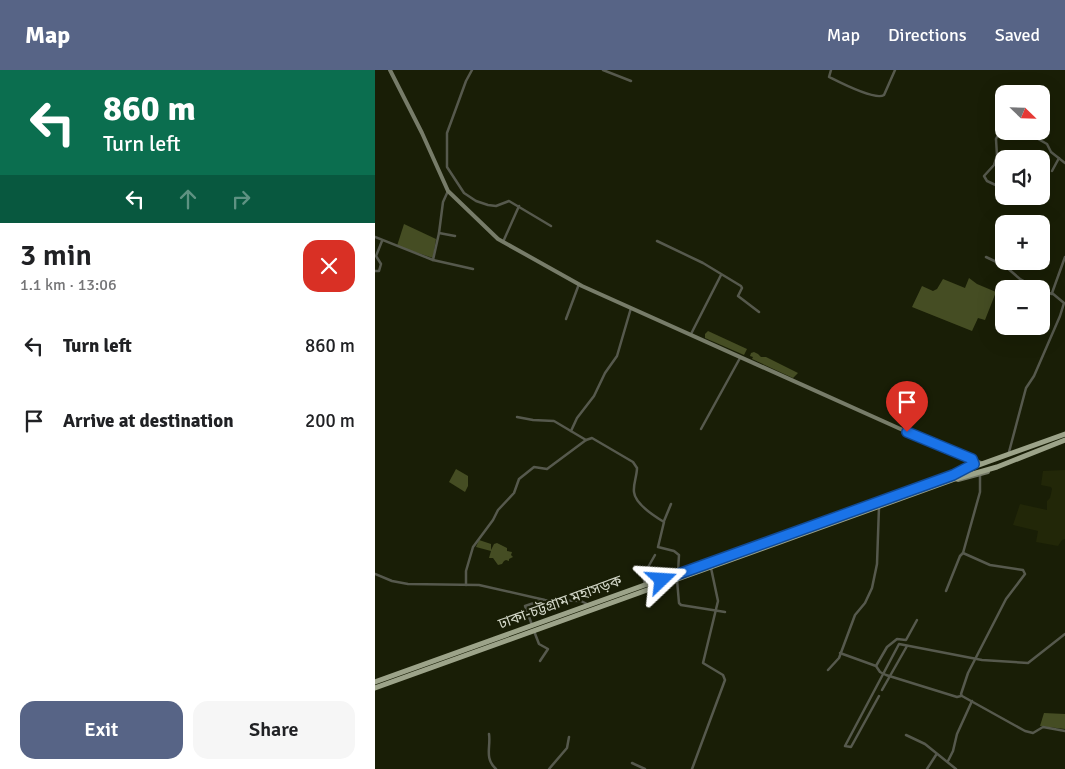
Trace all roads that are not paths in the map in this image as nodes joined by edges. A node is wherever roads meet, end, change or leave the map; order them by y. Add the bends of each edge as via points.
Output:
1 (390, 70) edge
2 (472, 70) edge
3 (603, 70) edge
4 (831, 70) edge
5 (895, 70) edge
6 (631, 81) dead end
7 (1040, 140) edge
8 (1059, 158) junction
9 (995, 162) edge
10 (1065, 163) edge
11 (1052, 171) dead end
12 (995, 185) edge
13 (448, 191) junction
14 (519, 206) junction
15 (551, 226) dead end
16 (439, 233) junction
17 (455, 236) dead end
18 (375, 237) edge
19 (383, 241) junction
20 (657, 241) dead end
21 (503, 242) junction
22 (985, 257) dead end
23 (1065, 257) edge
24 (433, 260) junction
25 (473, 269) dead end
26 (375, 271) edge
27 (721, 275) junction
28 (1020, 280) edge
29 (579, 284) junction
30 (1052, 294) joint
31 (631, 308) junction
32 (759, 312) dead end
33 (566, 319) dead end
34 (691, 334) junction
35 (740, 358) junction
36 (517, 417) dead end
37 (701, 429) dead end
38 (571, 431) junction
39 (1065, 434) edge
40 (586, 440) junction
41 (1065, 440) edge
42 (1038, 448) junction
43 (1009, 452) junction
44 (972, 459) junction
45 (981, 463) junction
46 (973, 466) junction
47 (980, 475) junction
48 (953, 477) junction
49 (671, 504) dead end
50 (879, 507) junction
51 (664, 522) junction
52 (776, 541) junction
53 (768, 544) junction
54 (963, 553) junction
55 (655, 555) dead end
56 (711, 568) junction
57 (375, 574) edge
58 (677, 577) junction
59 (466, 585) junction
60 (645, 586) junction
61 (945, 591) dead end
62 (543, 600) junction
63 (589, 606) junction
64 (717, 610) junction
65 (725, 612) dead end
66 (917, 620) dead end
67 (533, 628) junction
68 (1065, 634) edge
69 (907, 646) junction
70 (840, 653) junction
71 (976, 658) junction
72 (540, 661) dead end
73 (876, 666) junction
74 (829, 670) dead end
75 (883, 674) junction
76 (889, 676) junction
77 (375, 682) edge
78 (375, 688) edge
79 (882, 690) dead end
80 (879, 696) dead end
81 (962, 696) junction
82 (972, 701) junction
83 (1065, 731) edge
84 (489, 734) dead end
85 (906, 734) dead end
86 (569, 737) dead end
87 (937, 755) junction
88 (948, 761) junction
89 (632, 763) dead end
90 (496, 769) edge
91 (549, 769) edge
92 (645, 769) edge
93 (691, 769) edge
94 (927, 769) edge
95 (957, 769) edge

1 - 13 main road
2 - 14 street via 447,132 447,167 464,193 476,201 497,206 509,201
3 - 6 street
4 - 5 street via 829,77 879,98 884,96
7 - 8 street
8 - 10 street
8 - 11 street
9 - 12 street via 984,176
13 - 16 street via 443,202
13 - 21 main road
14 - 15 street
14 - 21 street
16 - 17 street
16 - 24 street
18 - 19 street
19 - 24 street
19 - 26 street via 376,256 381,264 379,271
20 - 27 street
21 - 29 main road
22 - 28 street via 1005,266
23 - 30 street
24 - 25 street
27 - 32 street via 741,286 738,296
27 - 34 street
29 - 31 main road
29 - 33 street
30 - 43 street via 1064,303 1033,379 1026,388
31 - 34 main road
31 - 38 street via 617,356
34 - 35 main road
35 - 37 street
35 - 44 main road
36 - 38 street via 554,421
38 - 40 street
39 - 42 highway, ঢাকা-চট্টগ্রাম মহাসড়ক
40 - 51 street via 595,439 633,462 637,470 636,500
40 - 59 street via 553,466 547,469 534,467 519,479 515,493 498,510 473,547 467,564
41 - 42 highway, ঢাকা-চট্টগ্রাম মহাসড়ক
42 - 43 main road
42 - 47 main road via 1033,455
42 - 48 highway, ঢাকা-চট্টগ্রাম মহাসড়ক via 997,467
43 - 45 main road
44 - 45 main road
44 - 46 main road
45 - 46 main road
46 - 48 main road
47 - 48 main road
47 - 54 street via 980,492
48 - 50 highway, ঢাকা-চট্টগ্রাম মহাসড়ক
48 - 52 highway, ঢাকা-চট্টগ্রাম মহাসড়ক
49 - 51 street
50 - 52 highway, ঢাকা-চট্টগ্রাম মহাসড়ক
50 - 70 street via 874,580
51 - 58 street via 658,547 679,555
52 - 53 highway, ঢাকা-চট্টগ্রাম মহাসড়ক
53 - 56 highway, ঢাকা-চট্টগ্রাম মহাসড়ক
53 - 58 highway, ঢাকা-চট্টগ্রাম মহাসড়ক
54 - 61 street
54 - 71 street via 990,565 1023,570 1025,574 1006,599
55 - 60 street via 643,576
56 - 58 highway, ঢাকা-চট্টগ্রাম মহাসড়ক
56 - 64 street
57 - 59 street via 407,584
58 - 60 highway, ঢাকা-চট্টগ্রাম মহাসড়ক
58 - 64 street via 681,605
58 - 67 highway, ঢাকা-চট্টগ্রাম মহাসড়ক
59 - 62 street via 486,586
60 - 63 highway, ঢাকা-চট্টগ্রাম মহাসড়ক
62 - 63 street via 581,601
62 - 67 street via 525,606
63 - 67 highway, ঢাকা-চট্টগ্রাম মহাসড়ক
64 - 65 street
64 - 93 street via 703,664 723,675 725,680
66 - 73 street via 907,640 897,639 887,647
67 - 72 street via 539,644 548,649
67 - 77 highway, ঢাকা-চট্টগ্রাম মহাসড়ক
67 - 78 highway, ঢাকা-চট্টগ্রাম মহাসড়ক
68 - 71 street via 1027,663
69 - 71 street
69 - 75 street via 899,644
69 - 76 street
70 - 73 street
70 - 74 street
71 - 81 street
73 - 75 street
75 - 76 street
75 - 80 street via 845,746 851,747
76 - 79 street
76 - 81 street
81 - 82 street
82 - 83 street via 1029,733 1043,727
82 - 88 street
84 - 90 street via 487,753
85 - 87 street
86 - 91 street via 567,748
87 - 88 street
87 - 94 street
88 - 95 street
89 - 92 street

